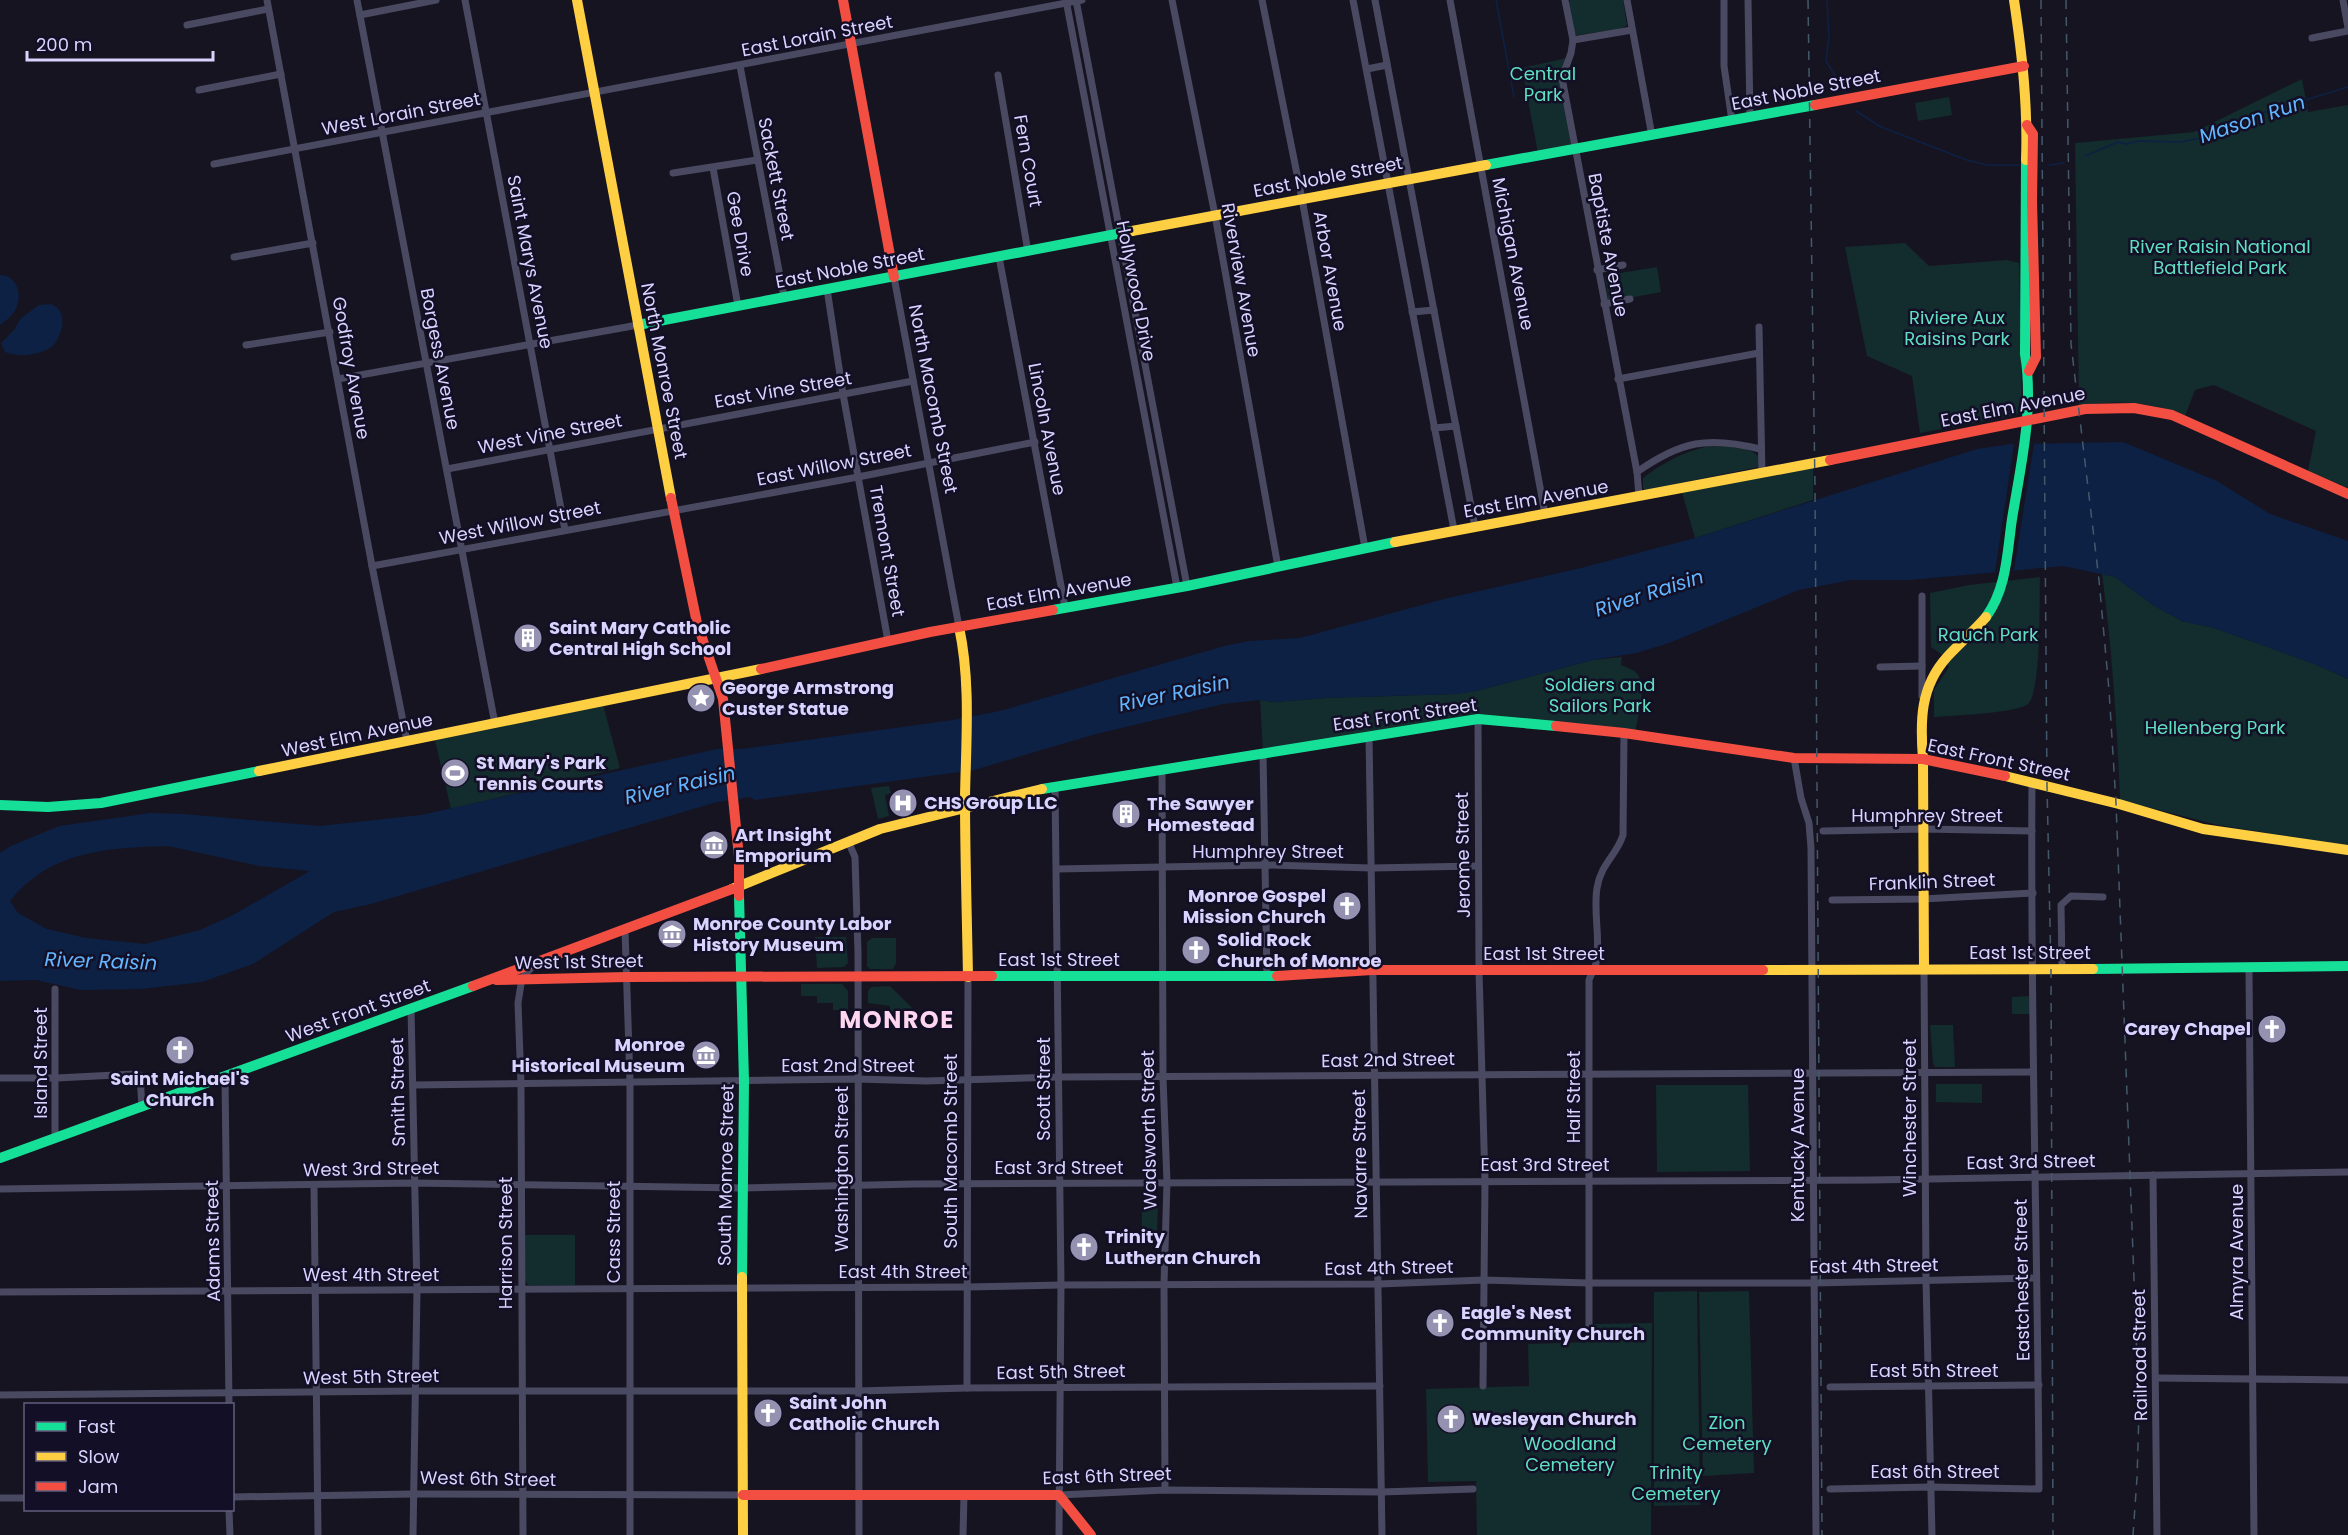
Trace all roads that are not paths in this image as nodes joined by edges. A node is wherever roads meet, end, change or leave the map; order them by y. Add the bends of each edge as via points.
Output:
1 (267, 0) edge
2 (357, 0) edge
3 (435, 0) edge
4 (465, 0) edge
5 (577, 0) edge
6 (843, 0) edge
7 (1078, 0) edge
8 (1172, 0) edge
9 (1262, 0) edge
10 (1353, 0) edge
11 (1375, 0) edge
12 (1450, 0) edge
13 (1565, 0) edge
14 (1627, 0) edge
15 (1724, 0) edge
16 (1748, 0) edge
17 (2014, 0) edge
18 (2343, 0) edge
19 (1066, 1) edge
20 (268, 9) junction
21 (360, 15) junction
22 (188, 25) dead end
23 (2348, 29) edge
24 (1632, 30) junction
25 (2312, 38) dead end
26 (1573, 40) junction
27 (851, 45) junction
28 (1387, 65) junction
29 (740, 66) junction
30 (2024, 66) junction
31 (1367, 69) junction
32 (281, 74) junction
33 (998, 75) dead end
34 (199, 90) dead end
35 (594, 94) junction
36 (486, 113) junction
37 (1750, 118) junction
38 (1732, 121) junction
39 (381, 133) junction
40 (1652, 136) junction
41 (1574, 148) junction
42 (295, 150) junction
43 (757, 160) junction
44 (214, 164) dead end
45 (1481, 166) junction
46 (713, 168) junction
47 (673, 173) dead end
48 (1410, 178) junction
49 (1389, 182) junction
50 (1302, 199) junction
51 (1215, 215) junction
52 (1116, 235) junction
53 (313, 243) junction
54 (1028, 252) junction
55 (234, 257) dead end
56 (999, 257) junction
57 (1623, 265) dead end
58 (1598, 270) junction
59 (894, 277) junction
60 (827, 289) junction
61 (784, 297) junction
62 (1630, 299) dead end
63 (1604, 304) junction
64 (738, 306) junction
65 (1434, 310) junction
66 (1412, 312) junction
67 (638, 325) junction
68 (1759, 327) dead end
69 (330, 332) junction
70 (531, 344) junction
71 (246, 345) dead end
72 (1759, 353) junction
73 (425, 362) junction
74 (1618, 379) junction
75 (338, 380) junction
76 (913, 381) junction
77 (843, 394) junction
78 (2028, 420) junction
79 (1456, 426) junction
80 (658, 428) junction
81 (1434, 428) junction
82 (1035, 442) junction
83 (551, 449) junction
84 (1760, 449) junction
85 (928, 463) junction
86 (447, 469) junction
87 (1637, 472) junction
88 (1762, 473) junction
89 (858, 477) junction
90 (2348, 494) edge
91 (1639, 496) junction
92 (673, 510) junction
93 (1545, 514) junction
94 (1476, 527) junction
95 (565, 530) junction
96 (1454, 530) junction
97 (1365, 548) junction
98 (461, 549) junction
99 (372, 566) junction
100 (1278, 567) junction
101 (1182, 587) junction
102 (1922, 596) dead end
103 (1065, 607) junction
104 (959, 627) junction
105 (888, 641) junction
106 (1922, 666) junction
107 (1880, 667) dead end
108 (717, 676) junction
109 (1922, 702) junction
110 (1478, 719) junction
111 (495, 724) junction
112 (1624, 733) junction
113 (1369, 736) junction
114 (407, 741) junction
115 (729, 745) joint
116 (1263, 753) junction
117 (1794, 758) junction
118 (1923, 759) junction
119 (1161, 770) junction
120 (2032, 782) junction
121 (1055, 787) junction
122 (0, 805) edge
123 (965, 806) junction
124 (1923, 829) junction
125 (1823, 831) dead end
126 (2032, 831) junction
127 (848, 841) junction
128 (2348, 850) edge
129 (1266, 865) junction
130 (1162, 866) junction
131 (1478, 866) junction
132 (1371, 868) junction
133 (1057, 869) junction
134 (740, 886) junction
135 (726, 892) joint
136 (2033, 893) junction
137 (2103, 897) dead end
138 (1923, 899) junction
139 (1832, 900) dead end
140 (625, 930) junction
141 (541, 960) junction
142 (2348, 966) edge
143 (1924, 969) junction
144 (2249, 969) junction
145 (1372, 970) junction
146 (1811, 970) junction
147 (2033, 970) junction
148 (2062, 970) junction
149 (1479, 971) junction
150 (1592, 971) junction
151 (856, 975) junction
152 (626, 976) junction
153 (968, 976) junction
154 (1059, 976) junction
155 (1163, 976) junction
156 (1268, 977) junction
157 (522, 978) junction
158 (741, 978) junction
159 (489, 981) junction
160 (55, 989) dead end
161 (411, 1008) junction
162 (2033, 1072) junction
163 (1588, 1073) junction
164 (1926, 1073) junction
165 (1482, 1074) junction
166 (1813, 1074) junction
167 (1059, 1077) junction
168 (1374, 1077) junction
169 (0, 1078) edge
170 (57, 1078) junction
171 (225, 1078) junction
172 (1163, 1078) junction
173 (857, 1079) junction
174 (969, 1080) junction
175 (744, 1081) junction
176 (630, 1083) junction
177 (521, 1084) junction
178 (413, 1085) junction
179 (142, 1108) junction
180 (55, 1137) junction
181 (0, 1158) edge
182 (2348, 1172) edge
183 (2152, 1175) junction
184 (2252, 1175) junction
185 (2036, 1176) junction
186 (1927, 1178) junction
187 (1814, 1179) junction
188 (1590, 1180) junction
189 (1377, 1181) junction
190 (1485, 1181) junction
191 (1167, 1182) junction
192 (414, 1183) junction
193 (1060, 1183) junction
194 (968, 1184) junction
195 (314, 1185) junction
196 (521, 1185) junction
197 (629, 1185) junction
198 (857, 1185) junction
199 (226, 1187) junction
200 (743, 1188) junction
201 (0, 1189) edge
202 (2036, 1278) junction
203 (1926, 1280) junction
204 (1484, 1281) junction
205 (1588, 1283) junction
206 (1814, 1283) junction
207 (1164, 1284) junction
208 (1379, 1284) junction
209 (1061, 1285) junction
210 (742, 1287) junction
211 (967, 1287) junction
212 (629, 1288) junction
213 (857, 1288) junction
214 (229, 1290) junction
215 (417, 1290) junction
216 (521, 1290) junction
217 (316, 1291) junction
218 (0, 1292) edge
219 (1589, 1331) dead end
220 (2156, 1378) junction
221 (2253, 1378) junction
222 (2348, 1380) edge
223 (1929, 1385) junction
224 (2039, 1385) junction
225 (1166, 1386) junction
226 (1380, 1386) junction
227 (1483, 1386) dead end
228 (1059, 1387) junction
229 (1830, 1387) dead end
230 (967, 1388) junction
231 (416, 1391) junction
232 (521, 1391) junction
233 (858, 1391) junction
234 (742, 1392) junction
235 (316, 1393) junction
236 (630, 1393) junction
237 (229, 1394) junction
238 (0, 1395) edge
239 (229, 1403) edge
240 (1930, 1487) junction
241 (1830, 1489) dead end
242 (2039, 1489) joint
243 (1165, 1490) junction
244 (1473, 1490) dead end
245 (1381, 1492) junction
246 (413, 1494) junction
247 (523, 1495) junction
248 (631, 1495) junction
249 (743, 1495) junction
250 (858, 1495) junction
251 (964, 1495) junction
252 (1059, 1495) junction
253 (316, 1496) junction
254 (234, 1497) edge
255 (0, 1498) edge
256 (24, 1498) edge
257 (230, 1511) edge
258 (230, 1535) edge
259 (318, 1535) edge
260 (413, 1535) edge
261 (523, 1535) edge
262 (630, 1535) edge
263 (743, 1535) edge
264 (859, 1535) edge
265 (963, 1535) edge
266 (1059, 1535) edge
267 (1091, 1535) edge
268 (1382, 1535) edge
269 (1816, 1535) edge
270 (1932, 1535) edge
271 (2157, 1535) edge
272 (2254, 1535) edge

1 - 20 street, Godfroy Avenue
2 - 21 street, Borgess Avenue
3 - 21 street
4 - 36 street, Saint Marys Avenue
5 - 35 street, North Monroe Street
6 - 27 street, North Macomb Street
7 - 19 street, East Lorain Street
7 - 52 street, Hollywood Drive
8 - 51 street, Riverview Avenue
9 - 50 street, Arbor Avenue
10 - 31 street
11 - 28 street
12 - 45 street, Michigan Avenue
13 - 26 street, Baptiste Avenue
14 - 24 street
15 - 38 street via 1724,59
16 - 37 street
17 - 30 street, Winchester Street
18 - 23 street
19 - 27 street, East Lorain Street
19 - 52 street, Hollywood Drive
20 - 22 street
20 - 32 street, Godfroy Avenue
21 - 39 street, Borgess Avenue
23 - 25 street
24 - 26 street
24 - 40 street
26 - 41 street, Baptiste Avenue via 1562,78
27 - 29 street, East Lorain Street
27 - 59 street, North Macomb Street
28 - 31 street
28 - 48 street
29 - 35 street, East Lorain Street
29 - 43 street, Sackett Street
30 - 37 street, East Noble Street
30 - 78 street, Winchester Street
31 - 49 street
32 - 34 street
32 - 42 street, Godfroy Avenue
33 - 54 street, Fern Court
35 - 36 street, West Lorain Street
35 - 67 street, North Monroe Street
36 - 39 street, West Lorain Street
36 - 70 street, Saint Marys Avenue
37 - 38 street, East Noble Street
38 - 40 street, East Noble Street
39 - 42 street, West Lorain Street
39 - 73 street, Borgess Avenue
40 - 41 street, East Noble Street
41 - 45 street, East Noble Street
41 - 58 street, Baptiste Avenue
42 - 44 street, West Lorain Street
42 - 53 street, Godfroy Avenue
43 - 46 street
43 - 61 street, Sackett Street
45 - 48 street, East Noble Street
45 - 93 street, Michigan Avenue
46 - 47 street
46 - 64 street, Gee Drive
48 - 49 street, East Noble Street
48 - 65 street
49 - 50 street, East Noble Street
49 - 66 street
50 - 51 street, East Noble Street
50 - 97 street, Arbor Avenue
51 - 52 street, East Noble Street
51 - 100 street, Riverview Avenue
52 - 54 street, East Noble Street
52 - 101 street, Hollywood Drive
53 - 55 street
53 - 69 street, Godfroy Avenue
54 - 56 street, East Noble Street
56 - 59 street, East Noble Street
56 - 82 street, Lincoln Avenue
57 - 58 street
58 - 63 street, Baptiste Avenue
59 - 60 street, East Noble Street
59 - 76 street, North Macomb Street
60 - 61 street, East Noble Street
60 - 77 street, Tremont Street
61 - 64 street, East Noble Street
62 - 63 street
63 - 74 street, Baptiste Avenue
64 - 67 street, East Noble Street
65 - 66 street
65 - 79 street
66 - 81 street
67 - 70 street
67 - 80 street, North Monroe Street
68 - 72 street
69 - 71 street
69 - 75 street, Godfroy Avenue
70 - 73 street
70 - 83 street, Saint Marys Avenue
72 - 74 street
72 - 84 street
73 - 75 street
73 - 86 street, Borgess Avenue
74 - 87 street, Baptiste Avenue
75 - 99 street, Godfroy Avenue
76 - 77 street, East Vine Street
76 - 85 street, North Macomb Street
77 - 80 street, East Vine Street
77 - 89 street, Tremont Street
78 - 88 street, East Elm Avenue
78 - 90 street, East Elm Avenue via 2100,407 2149,409 2172,415
78 - 109 street, Winchester Street via 2004,576 1996,602 1975,631 1946,658
79 - 81 street
79 - 94 street
80 - 83 street, West Vine Street
80 - 92 street, North Monroe Street
81 - 96 street
82 - 85 street, East Willow Street
82 - 103 street, Lincoln Avenue
83 - 86 street, West Vine Street
83 - 95 street, Saint Marys Avenue
84 - 87 street via 1721,441 1689,444
84 - 88 street
85 - 89 street, East Willow Street
85 - 104 street, North Macomb Street
86 - 98 street, Borgess Avenue
87 - 91 street, Baptiste Avenue
88 - 91 street, East Elm Avenue
89 - 92 street, East Willow Street
89 - 105 street, Tremont Street
91 - 93 street, East Elm Avenue
92 - 95 street, West Willow Street
92 - 108 street, North Monroe Street via 692,605
93 - 94 street, East Elm Avenue
94 - 96 street, East Elm Avenue
95 - 98 street, West Willow Street
96 - 97 street, East Elm Avenue
97 - 100 street, East Elm Avenue
98 - 99 street, West Willow Street
98 - 111 street, Borgess Avenue
99 - 114 street, Godfroy Avenue
100 - 101 street, East Elm Avenue
101 - 103 street, East Elm Avenue
102 - 106 street, Winchester Street
103 - 104 street, East Elm Avenue
104 - 105 street, East Elm Avenue
104 - 123 street, North Macomb Street via 964,649
105 - 108 street, East Elm Avenue
106 - 107 street
106 - 109 street, Winchester Street
108 - 111 street, West Elm Avenue
108 - 115 street, North Monroe Street
109 - 118 street, Winchester Street via 1919,725
110 - 112 street, East Front Street
110 - 113 street, East Front Street
110 - 131 street, Jerome Street
111 - 114 street, West Elm Avenue
112 - 117 street, East Front Street
112 - 150 street, Half Street via 1623,835 1602,869 1597,887 1596,964
113 - 116 street, East Front Street
113 - 132 street, Navarre Street
114 - 122 street, West Elm Avenue via 101,803
115 - 134 street, South Monroe Street
116 - 119 street, East Front Street
116 - 129 street
117 - 118 street, East Front Street
117 - 146 street, Kentucky Avenue via 1810,836
118 - 120 street, East Front Street
118 - 124 street, Winchester Street
119 - 121 street, East Front Street
119 - 130 street, Wadsworth Street
120 - 126 street, Eastchester Street
120 - 128 street, East Front Street via 2203,829
121 - 123 street, East Front Street
121 - 133 street, Scott Street
123 - 127 street, East Front Street
123 - 153 street, South Macomb Street
124 - 125 street, Humphrey Street
124 - 126 street, Humphrey Street
124 - 138 street, Winchester Street
126 - 136 street, Eastchester Street
127 - 134 street, East Front Street
127 - 151 street, Washington Street via 855,857
129 - 130 street, Humphrey Street
129 - 132 street, Humphrey Street
129 - 156 street
130 - 133 street, Humphrey Street
130 - 155 street, Wadsworth Street
131 - 132 street, Humphrey Street
131 - 149 street, Jerome Street
132 - 145 street, Navarre Street
133 - 154 street, Scott Street
134 - 135 street, East Front Street
134 - 158 street, South Monroe Street
135 - 140 street, West Front Street
136 - 138 street, Franklin Street
136 - 147 street, Eastchester Street
137 - 148 street via 2072,896 2061,905
138 - 139 street, Franklin Street
138 - 143 street, Winchester Street
140 - 141 street, West Front Street
140 - 152 street, Cass Street
141 - 157 street
141 - 159 street, West Front Street
142 - 144 street, East 1st Street
143 - 146 street, East 1st Street
143 - 147 street, East 1st Street
143 - 164 street, Winchester Street
144 - 148 street, East 1st Street
144 - 184 street, Almyra Avenue
145 - 149 street, East 1st Street
145 - 156 street, East 1st Street
145 - 168 street, Navarre Street
146 - 150 street, East 1st Street
146 - 166 street, Kentucky Avenue
147 - 148 street, East 1st Street
147 - 162 street, Eastchester Street
149 - 150 street, East 1st Street
149 - 165 street, Jerome Street
150 - 163 street, Half Street
151 - 153 street, East 1st Street
151 - 158 street, East 1st Street
151 - 173 street, Washington Street
152 - 157 street, West 1st Street
152 - 158 street, West 1st Street
152 - 176 street, Cass Street
153 - 154 street, East 1st Street
153 - 174 street, South Macomb Street
154 - 155 street, East 1st Street
154 - 167 street, Scott Street
155 - 156 street, East 1st Street
155 - 172 street, Wadsworth Street
157 - 159 street, West 1st Street
157 - 177 street, Harrison Street via 518,1003
158 - 175 street, South Monroe Street
159 - 161 street, West Front Street
160 - 170 street, Island Street
161 - 171 street, West Front Street
161 - 178 street, Smith Street
162 - 164 street, East 2nd Street
162 - 185 street, Eastchester Street
163 - 165 street, East 2nd Street
163 - 166 street, East 2nd Street
163 - 188 street, Half Street
164 - 166 street, East 2nd Street
164 - 186 street, Winchester Street
165 - 168 street, East 2nd Street
165 - 190 street, Jerome Street
166 - 187 street, Kentucky Avenue
167 - 172 street, East 2nd Street
167 - 174 street, East 2nd Street
167 - 193 street, Scott Street
168 - 172 street, East 2nd Street
168 - 189 street, Navarre Street
169 - 170 street
170 - 179 street via 140,1075
170 - 180 street, Island Street
171 - 179 street, West Front Street
171 - 199 street, Adams Street
172 - 191 street, Wadsworth Street
173 - 174 street, East 2nd Street
173 - 175 street, East 2nd Street
173 - 198 street, Washington Street
174 - 194 street, South Macomb Street
175 - 176 street, East 2nd Street
175 - 200 street, South Monroe Street
176 - 177 street, East 2nd Street
176 - 197 street, Cass Street
177 - 178 street, East 2nd Street
177 - 196 street, Harrison Street
178 - 192 street, Smith Street
179 - 180 street, West Front Street
180 - 181 street, West Front Street
182 - 184 street, East 3rd Street
183 - 184 street, East 3rd Street
183 - 185 street, East 3rd Street
183 - 220 street, Railroad Street
184 - 221 street, Almyra Avenue
185 - 186 street, East 3rd Street
185 - 202 street, Eastchester Street
186 - 187 street, East 3rd Street
186 - 203 street, Winchester Street
187 - 188 street, East 3rd Street
187 - 206 street, Kentucky Avenue
188 - 190 street, East 3rd Street
188 - 205 street, Half Street
189 - 190 street, East 3rd Street
189 - 191 street, East 3rd Street
189 - 208 street, Navarre Street
190 - 204 street, Jerome Street
191 - 193 street, East 3rd Street
191 - 207 street, Wadsworth Street
192 - 195 street, West 3rd Street
192 - 196 street, West 3rd Street
192 - 215 street, Smith Street
193 - 194 street, East 3rd Street
193 - 209 street, Scott Street
194 - 198 street, East 3rd Street
194 - 211 street, South Macomb Street
195 - 199 street, West 3rd Street
195 - 217 street
196 - 197 street, West 3rd Street
196 - 216 street, Harrison Street
197 - 200 street, West 3rd Street
197 - 212 street, Cass Street
198 - 200 street, East 3rd Street
198 - 213 street, Washington Street
199 - 201 street, West 3rd Street
199 - 214 street, Adams Street
200 - 210 street, South Monroe Street
202 - 203 street, East 4th Street
202 - 224 street, Eastchester Street
203 - 206 street, East 4th Street
203 - 223 street, Winchester Street
204 - 205 street, East 4th Street
204 - 208 street, East 4th Street
204 - 227 street, Jerome Street
205 - 206 street, East 4th Street
205 - 219 street, Half Street
206 - 269 street, Kentucky Avenue
207 - 208 street, East 4th Street
207 - 209 street, East 4th Street
207 - 225 street, Wadsworth Street
208 - 226 street, Navarre Street
209 - 211 street, East 4th Street
209 - 228 street, Scott Street
210 - 212 street, West 4th Street
210 - 213 street, East 4th Street
210 - 234 street, South Monroe Street
211 - 213 street, East 4th Street
211 - 230 street, South Macomb Street
212 - 216 street, West 4th Street
212 - 236 street, Cass Street
213 - 233 street, Washington Street
214 - 217 street, West 4th Street
214 - 218 street, West 4th Street
214 - 237 street, Adams Street
215 - 216 street, West 4th Street
215 - 217 street, West 4th Street
215 - 231 street, Smith Street
216 - 232 street, Harrison Street
217 - 235 street
220 - 221 street
220 - 271 street, Railroad Street
221 - 222 street
221 - 272 street, Almyra Avenue
223 - 224 street, East 5th Street
223 - 229 street, East 5th Street
223 - 240 street, Winchester Street
224 - 242 street, Eastchester Street
225 - 226 street, East 5th Street
225 - 228 street, East 5th Street
225 - 243 street, Wadsworth Street
226 - 245 street, Navarre Street
228 - 230 street, East 5th Street
228 - 252 street, Scott Street
230 - 233 street, East 5th Street
231 - 232 street, West 5th Street
231 - 235 street, West 5th Street
231 - 246 street, Smith Street
232 - 236 street, West 5th Street
232 - 247 street, Harrison Street
233 - 234 street, East 5th Street
233 - 250 street, Washington Street
234 - 236 street, West 5th Street
234 - 249 street, South Monroe Street
235 - 237 street, West 5th Street
235 - 253 street
236 - 248 street, Cass Street
237 - 238 street, West 5th Street
237 - 239 street, Adams Street
240 - 241 street, East 6th Street
240 - 242 street, East 6th Street
240 - 270 street, Winchester Street
243 - 245 street, East 6th Street
243 - 252 street, East 6th Street
244 - 245 street, East 6th Street
245 - 268 street, Navarre Street
246 - 247 street, West 6th Street
246 - 253 street, West 6th Street
246 - 260 street, Smith Street
247 - 248 street, West 6th Street
247 - 261 street, Harrison Street
248 - 249 street, West 6th Street
248 - 262 street, Cass Street
249 - 250 street, East 6th Street
249 - 263 street, South Monroe Street
250 - 251 street, East 6th Street
250 - 264 street, Washington Street
251 - 252 street, East 6th Street
251 - 265 street
252 - 266 street, Scott Street
252 - 267 street
253 - 254 street, West 6th Street
253 - 259 street
255 - 256 street
257 - 258 street

